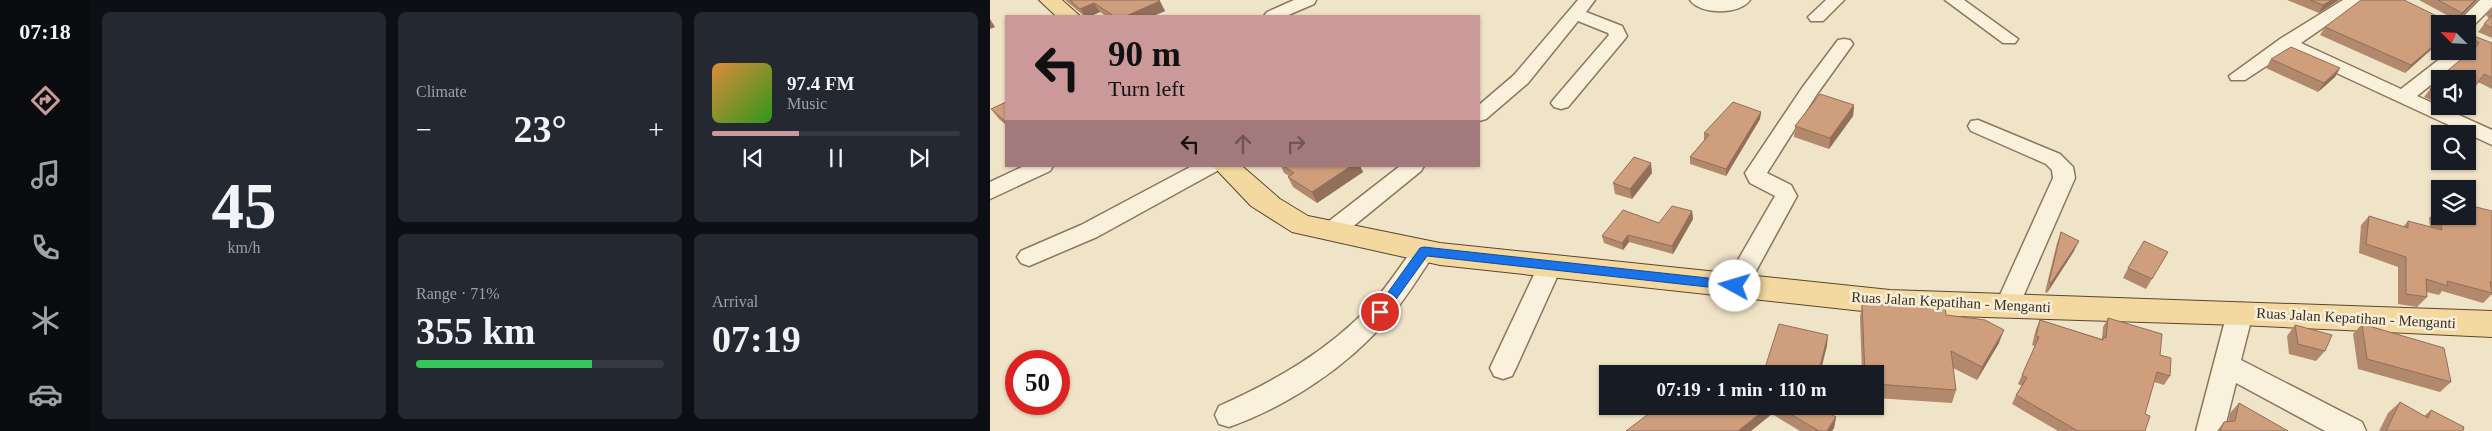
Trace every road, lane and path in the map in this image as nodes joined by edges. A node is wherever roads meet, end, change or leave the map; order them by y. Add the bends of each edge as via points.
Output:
1 (1049, 0) edge
2 (1308, 0) edge
3 (1698, 0) edge
4 (1742, 0) edge
5 (1836, 0) edge
6 (1953, 0) edge
7 (2356, 0) edge
8 (2490, 0) edge
9 (1581, 7) edge
10 (1068, 15) edge
11 (1275, 15) edge
12 (2474, 15) edge
13 (1817, 17) dead end
14 (2009, 39) dead end
15 (2286, 43) junction
16 (1844, 44) dead end
17 (2450, 60) edge
18 (2238, 76) dead end
19 (2403, 97) junction
20 (1561, 103) dead end
21 (1480, 114) edge
22 (1978, 126) dead end
23 (2492, 138) edge
24 (1041, 167) edge
25 (1208, 167) edge
26 (1227, 167) edge
27 (1413, 167) edge
28 (990, 191) edge
29 (1332, 231) junction
30 (1424, 251) junction
31 (1029, 257) dead end
32 (1550, 266) junction
33 (1735, 286) junction
34 (2007, 306) junction
35 (2240, 313) junction
36 (2492, 324) edge
37 (2226, 366) junction
38 (1503, 368) dead end
39 (1229, 415) dead end
40 (2210, 431) edge
41 (2352, 431) edge

1 - 10 main road
2 - 11 street
3 - 4 street via 1725,7
5 - 13 street
6 - 14 street
7 - 15 street
8 - 12 street
9 - 20 street via 1616,30 1618,36
9 - 21 street via 1522,79
15 - 18 street
15 - 19 street
16 - 33 street via 1756,173 1758,178 1783,190 1786,196
17 - 19 street
19 - 23 street
22 - 34 street via 2053,159 2062,167 2064,178
24 - 28 street
25 - 31 street via 1089,231
26 - 29 main road, Ruas Jalan Kepatihan - Menganti via 1265,205 1281,216 1302,225
27 - 29 street
29 - 30 main road, Ruas Jalan Kepatihan - Menganti
30 - 32 main road, Ruas Jalan Kepatihan - Menganti
30 - 39 street via 1380,312 1356,336 1269,397
32 - 33 main road, Ruas Jalan Kepatihan - Menganti
32 - 38 street
33 - 34 main road, Ruas Jalan Kepatihan - Menganti via 1890,302
34 - 35 main road, Ruas Jalan Kepatihan - Menganti
35 - 36 main road, Ruas Jalan Kepatihan - Menganti
35 - 37 street
37 - 40 street
37 - 41 street

